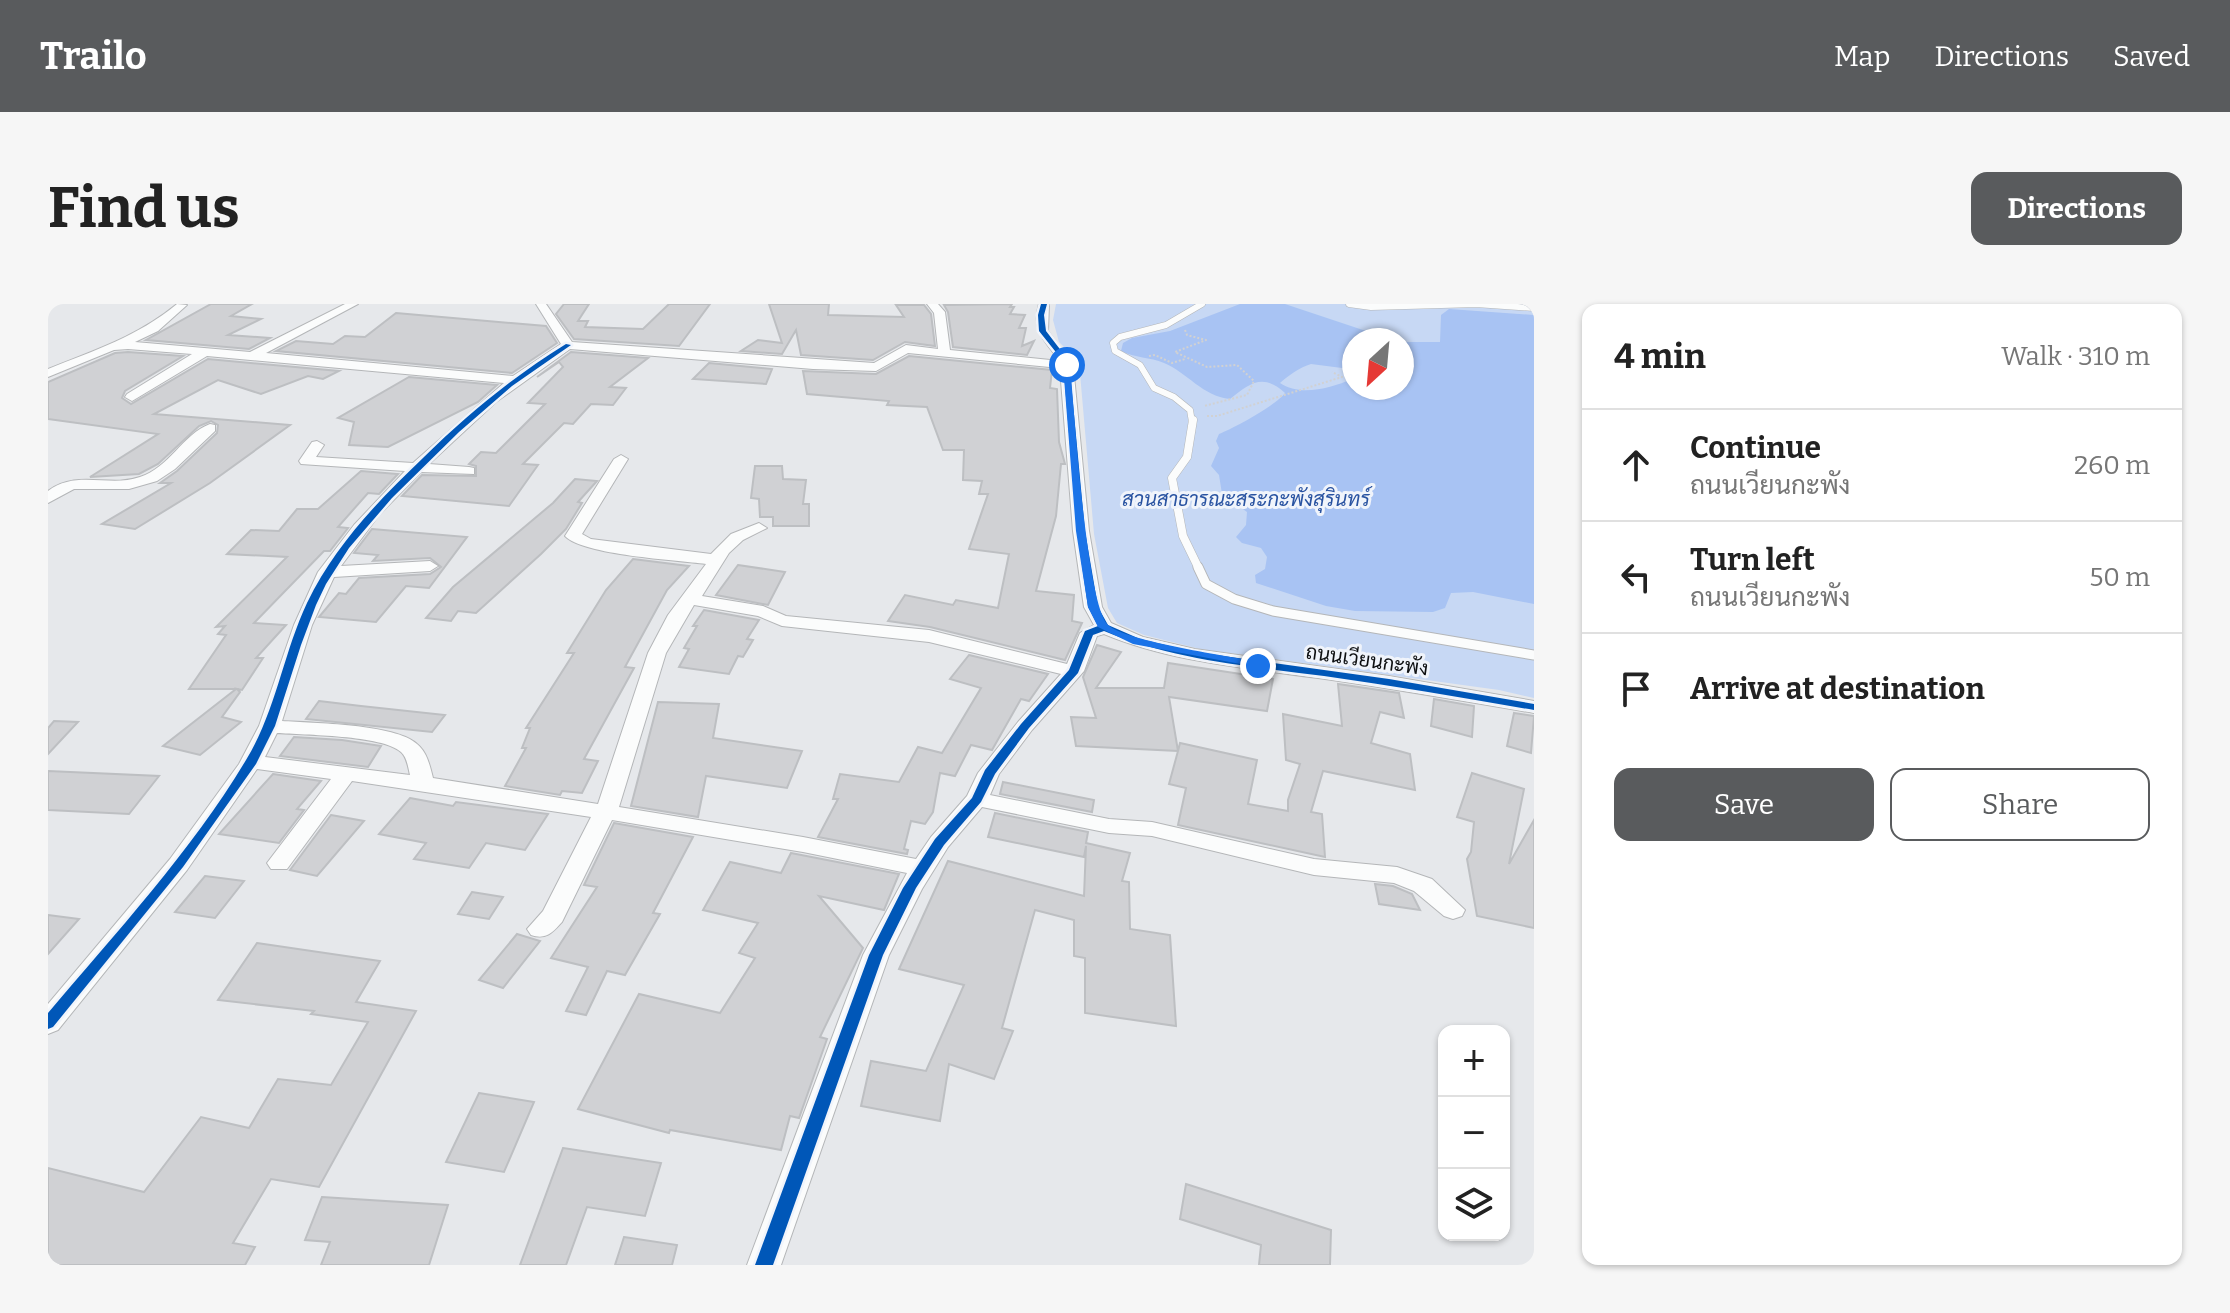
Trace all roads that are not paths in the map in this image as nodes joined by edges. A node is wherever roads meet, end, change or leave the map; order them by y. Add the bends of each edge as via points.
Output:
1 (353, 304) edge
2 (541, 304) edge
3 (932, 304) edge
4 (1044, 304) edge
5 (1202, 304) edge
6 (1349, 304) edge
7 (182, 305) edge
8 (1534, 308) edge
9 (202, 334) dead end
10 (119, 345) junction
11 (568, 345) junction
12 (177, 350) junction
13 (204, 352) junction
14 (944, 352) junction
15 (250, 356) junction
16 (1067, 365) junction
17 (48, 373) edge
18 (513, 380) junction
19 (132, 397) dead end
20 (210, 428) dead end
21 (317, 445) dead end
22 (621, 459) dead end
23 (417, 468) junction
24 (469, 471) dead end
25 (48, 498) edge
26 (759, 528) dead end
27 (716, 560) junction
28 (430, 566) dead end
29 (327, 572) junction
30 (690, 599) junction
31 (1104, 627) junction
32 (1534, 655) edge
33 (1074, 671) junction
34 (1534, 707) edge
35 (269, 726) junction
36 (252, 762) junction
37 (346, 774) junction
38 (424, 783) junction
39 (977, 799) junction
40 (605, 812) junction
41 (279, 863) dead end
42 (922, 868) junction
43 (1453, 910) dead end
44 (540, 929) dead end
45 (48, 1023) edge
46 (764, 1265) edge

1 - 15 street
2 - 11 street
3 - 14 street via 939,312
4 - 16 street via 1041,317 1047,342
5 - 32 lane via 1169,323 1113,343 1115,351 1140,365 1154,388 1191,413 1187,457 1172,478 1173,492 1183,536 1206,584 1273,611
6 - 8 lane
7 - 10 street via 154,329
9 - 12 street
10 - 12 street
10 - 17 street
11 - 14 street via 867,367 880,366 906,349
11 - 18 street
12 - 13 street
13 - 15 street
13 - 19 street
14 - 16 street
15 - 18 street via 384,364
16 - 31 street via 1081,531 1093,607
18 - 23 street
20 - 25 street via 144,481 79,482
21 - 23 street via 306,461
22 - 27 street via 573,536 587,543
23 - 24 street
23 - 29 street via 357,530
26 - 27 street via 737,537
27 - 30 street
28 - 29 street
29 - 35 street
30 - 33 street via 763,611 782,621 929,636
30 - 40 street via 657,653
31 - 33 street via 1089,633
31 - 34 street, ถนนเวียนกะพัง via 1195,655
33 - 39 street via 989,773
35 - 36 street
35 - 38 street via 402,741 412,750
36 - 37 street
36 - 45 street via 190,848
37 - 38 street
37 - 41 street
38 - 40 street
39 - 42 street
39 - 43 street via 1109,826 1152,829 1314,867 1397,875 1423,885
40 - 42 street
40 - 44 street via 553,916
42 - 46 street via 876,955

